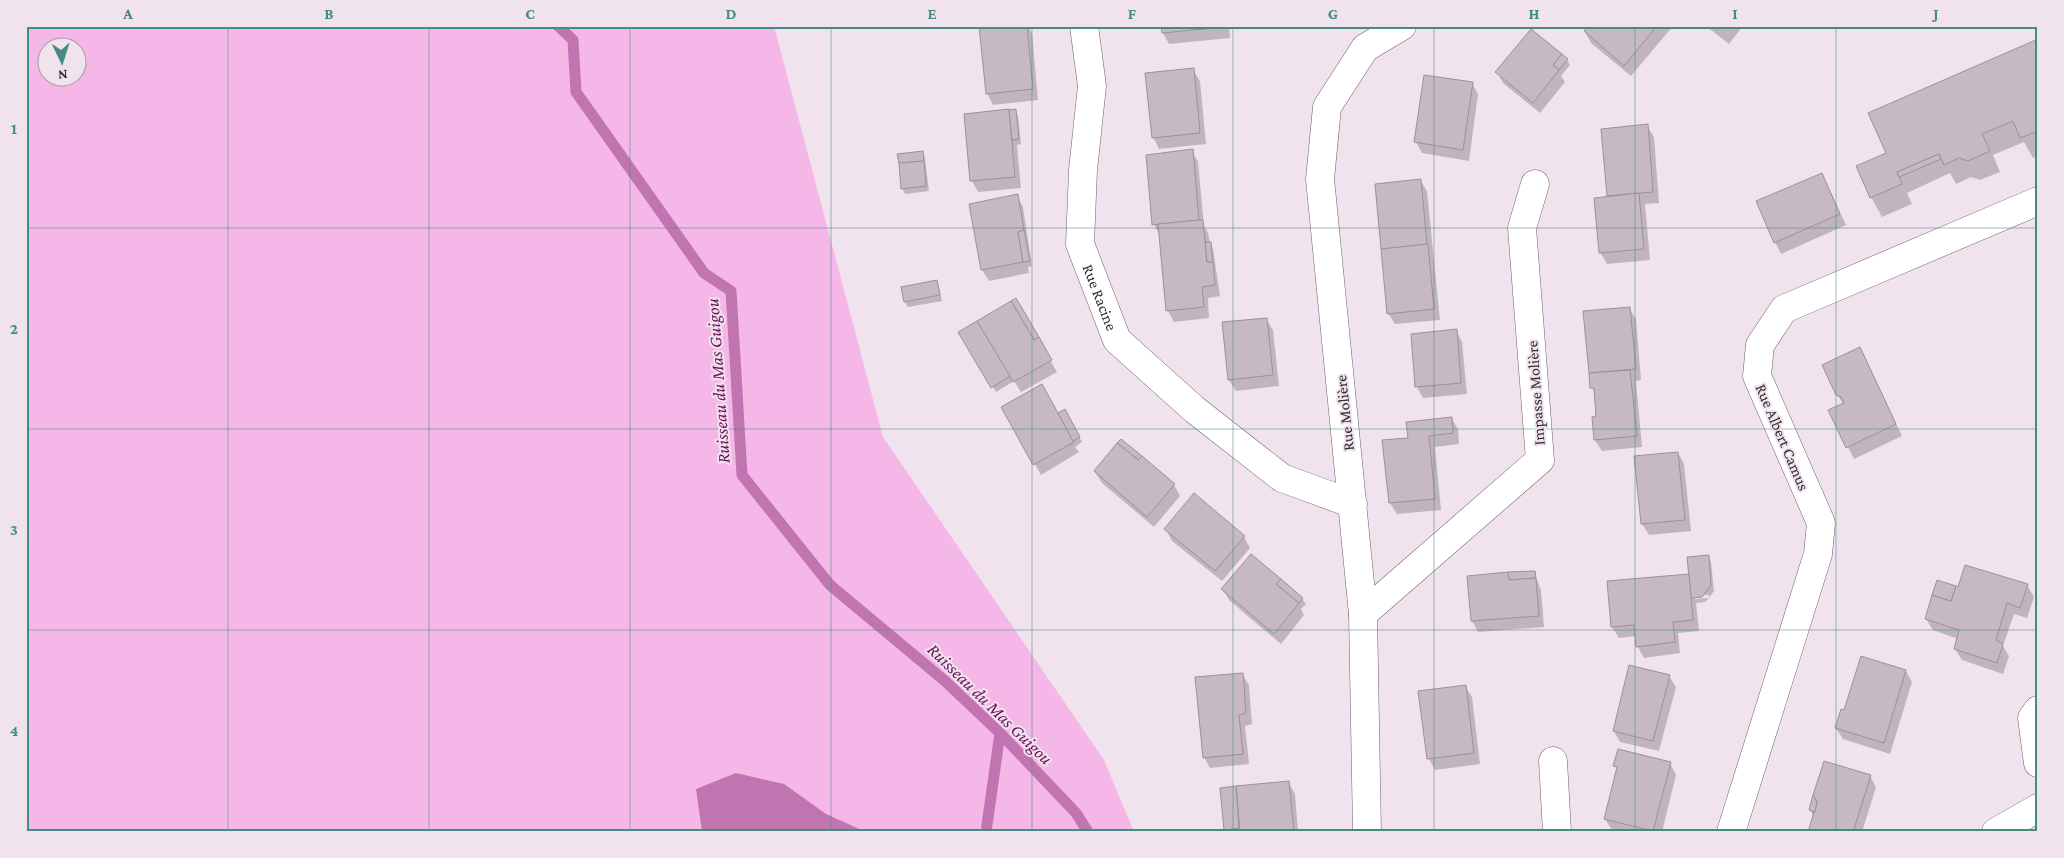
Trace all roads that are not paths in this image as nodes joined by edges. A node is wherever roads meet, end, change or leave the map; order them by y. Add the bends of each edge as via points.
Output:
1 (1084, 26) edge
2 (1402, 26) edge
3 (1535, 184) dead end
4 (2038, 202) edge
5 (1353, 504) junction
6 (1363, 614) junction
7 (2038, 710) edge
8 (1553, 761) dead end
9 (2038, 763) edge
10 (2038, 808) edge
11 (1367, 832) edge
12 (1557, 832) edge
13 (1732, 832) edge
14 (1996, 832) edge

1 - 5 street, Rue Racine via 1092,86 1083,170 1080,244 1117,340 1195,410 1282,478
2 - 5 street, Rue Molière via 1365,48 1327,107 1320,179
3 - 6 street, Impasse Molière via 1522,228 1540,460
4 - 13 street, Rue Albert Camus via 1784,309 1760,345 1757,376 1821,523 1818,554
5 - 6 street, Rue Molière
6 - 11 street, Rue Molière
7 - 9 street via 2032,718
8 - 12 street
10 - 14 street

